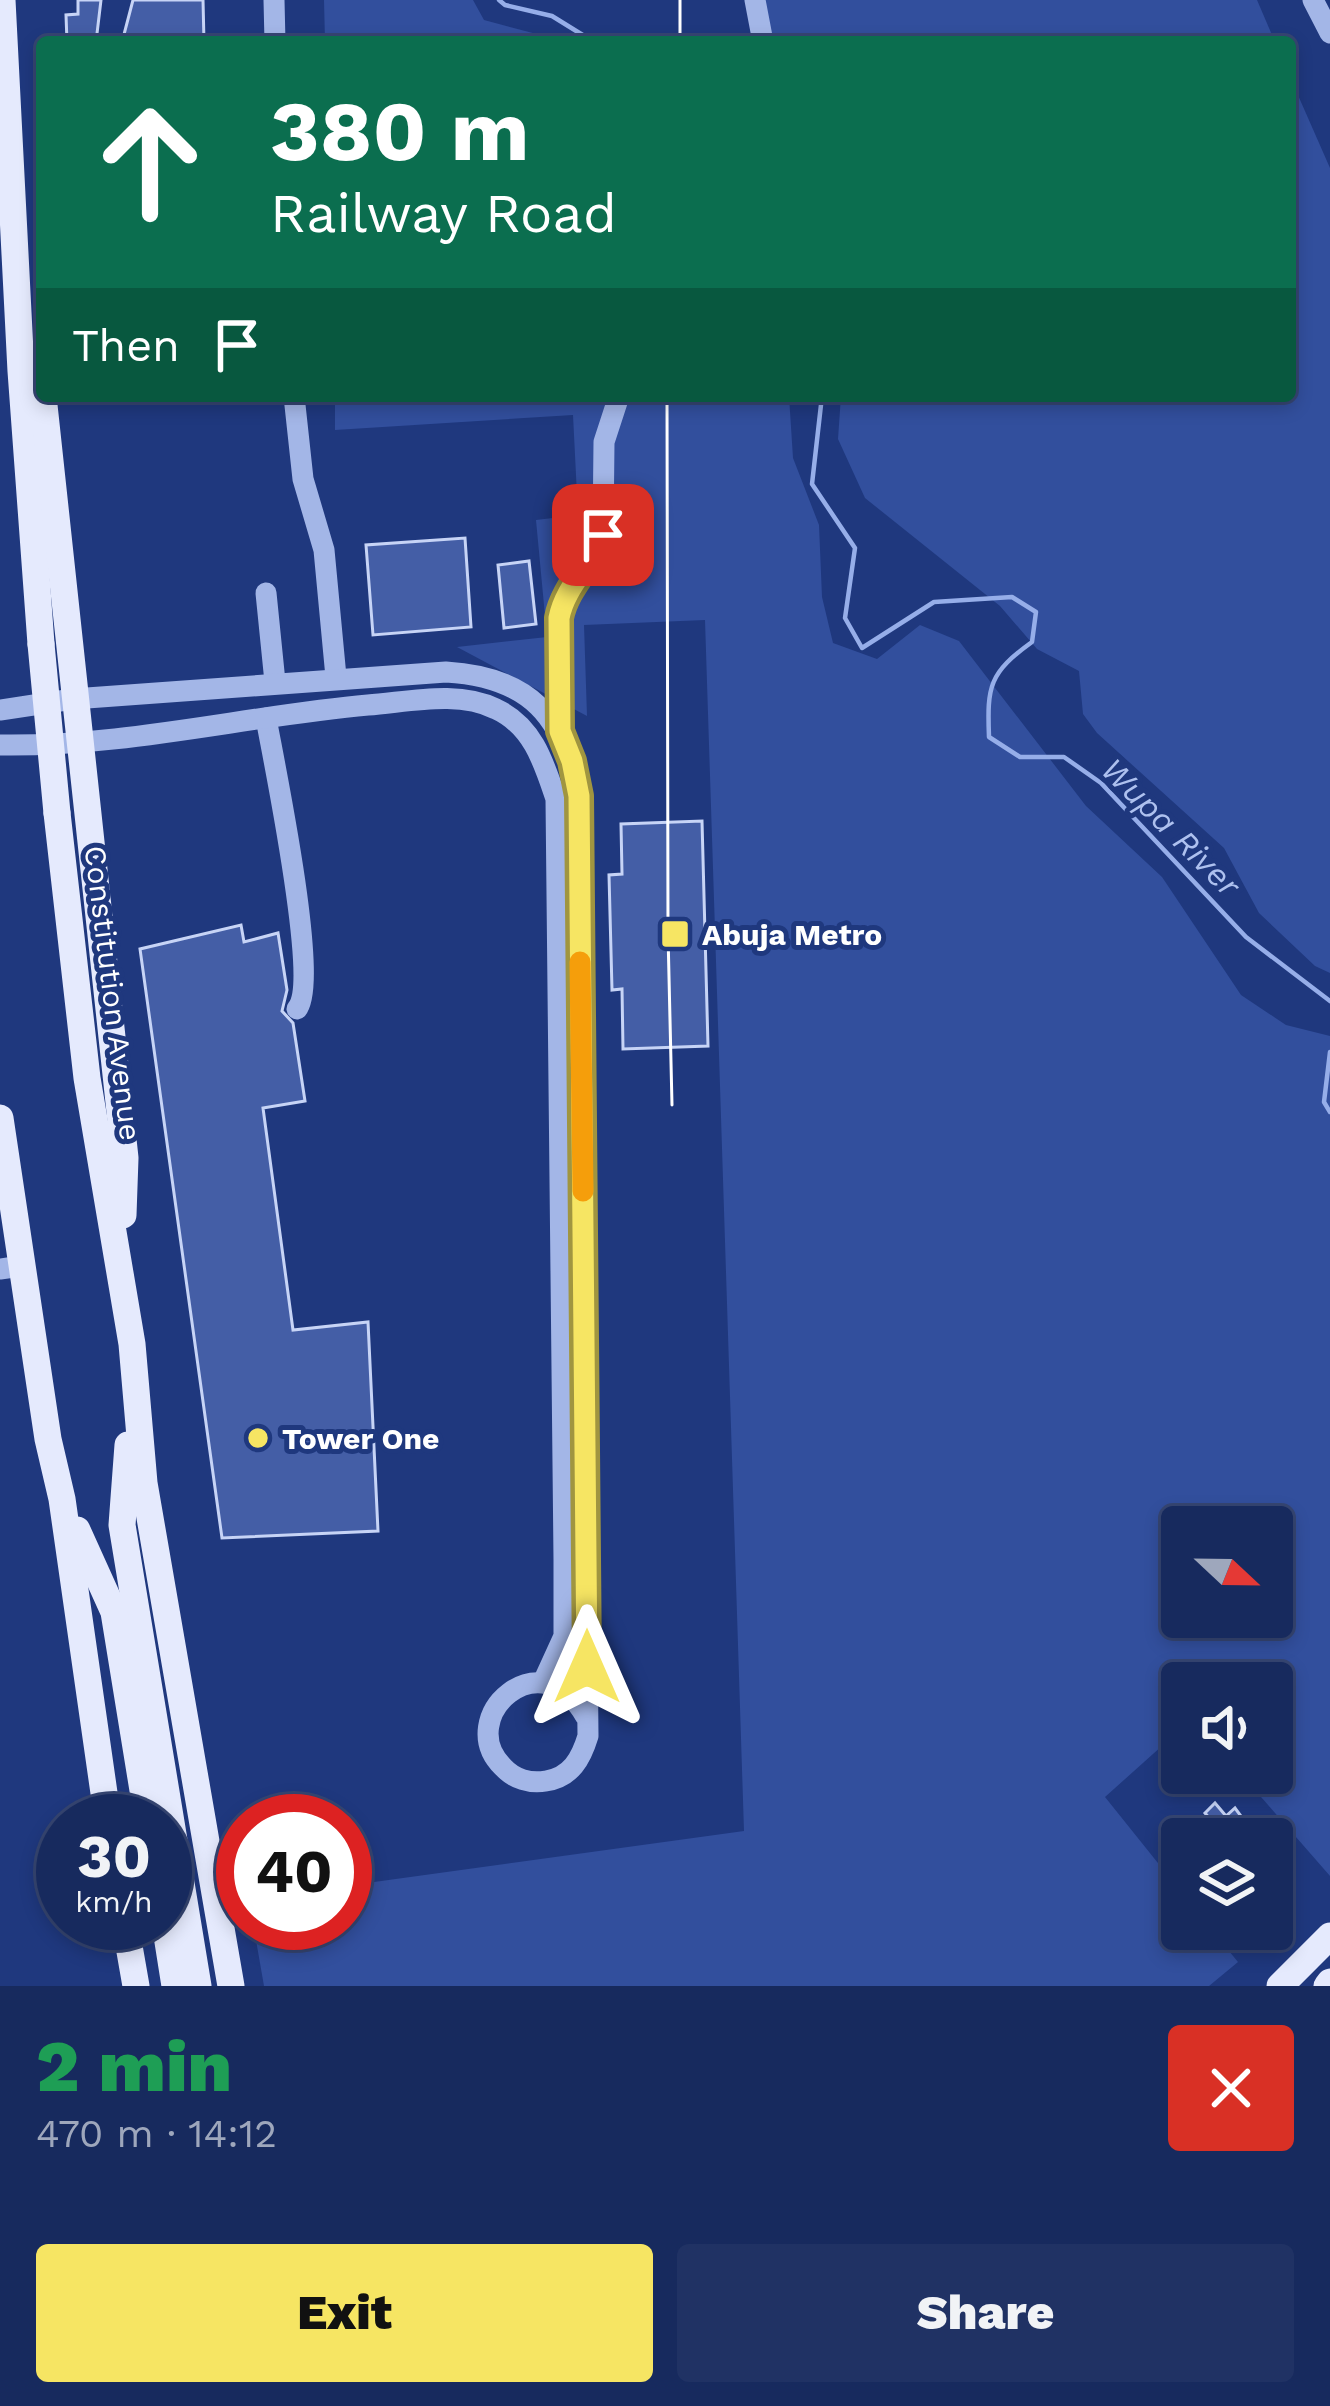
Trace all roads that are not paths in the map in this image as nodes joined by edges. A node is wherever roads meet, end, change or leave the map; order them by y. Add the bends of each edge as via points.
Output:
1 (2, 0) edge
2 (274, 0) edge
3 (755, 0) edge
4 (1313, 0) edge
5 (1330, 33) edge
6 (275, 36) edge
7 (762, 36) edge
8 (15, 270) junction
9 (36, 362) edge
10 (44, 402) edge
11 (295, 402) edge
12 (617, 402) edge
13 (266, 593) dead end
14 (336, 677) junction
15 (275, 682) junction
16 (73, 699) junction
17 (0, 710) edge
18 (266, 718) junction
19 (560, 731) junction
20 (78, 743) junction
21 (0, 745) edge
22 (297, 1009) dead end
23 (0, 1118) edge
24 (10, 1259) edge
25 (121, 1279) junction
26 (136, 1382) junction
27 (62, 1499) junction
28 (543, 1682) junction
29 (586, 1717) junction
30 (145, 1734) junction
31 (104, 1794) edge
32 (147, 1794) edge
33 (1330, 1936) edge
34 (130, 1950) edge
35 (169, 1950) edge
36 (136, 1986) edge
37 (175, 1986) edge
38 (198, 1986) edge
39 (231, 1986) edge
40 (1280, 1986) edge

1 - 8 main road, Constitution Avenue
2 - 6 street
3 - 7 street
4 - 5 street
8 - 9 main road
8 - 25 main road, Constitution Avenue, bridge via 57,813 87,1078
10 - 16 main road
11 - 14 street via 303,479 324,550
12 - 19 street via 604,442 603,535 559,618
13 - 15 street
14 - 15 street
14 - 19 street via 477,674 535,703
15 - 16 street
16 - 17 street
16 - 20 main road
18 - 20 street
18 - 22 street via 300,922 304,995
18 - 28 street via 472,702 497,709 526,734 556,799 565,1620
19 - 29 street via 579,796
20 - 21 street
20 - 25 main road via 124,1158
23 - 24 main road
24 - 27 main road
25 - 26 main road, Constitution Avenue
26 - 30 main road via 122,1525
26 - 39 main road, Constitution Avenue via 144,1483
27 - 30 main road via 114,1612
27 - 31 main road
28 - 29 street via 577,1700
28 - 29 street via 523,1684 494,1709 488,1728 499,1765 533,1783 570,1771 588,1736
30 - 32 main road
30 - 38 main road
33 - 40 main road
34 - 36 main road
35 - 37 main road

